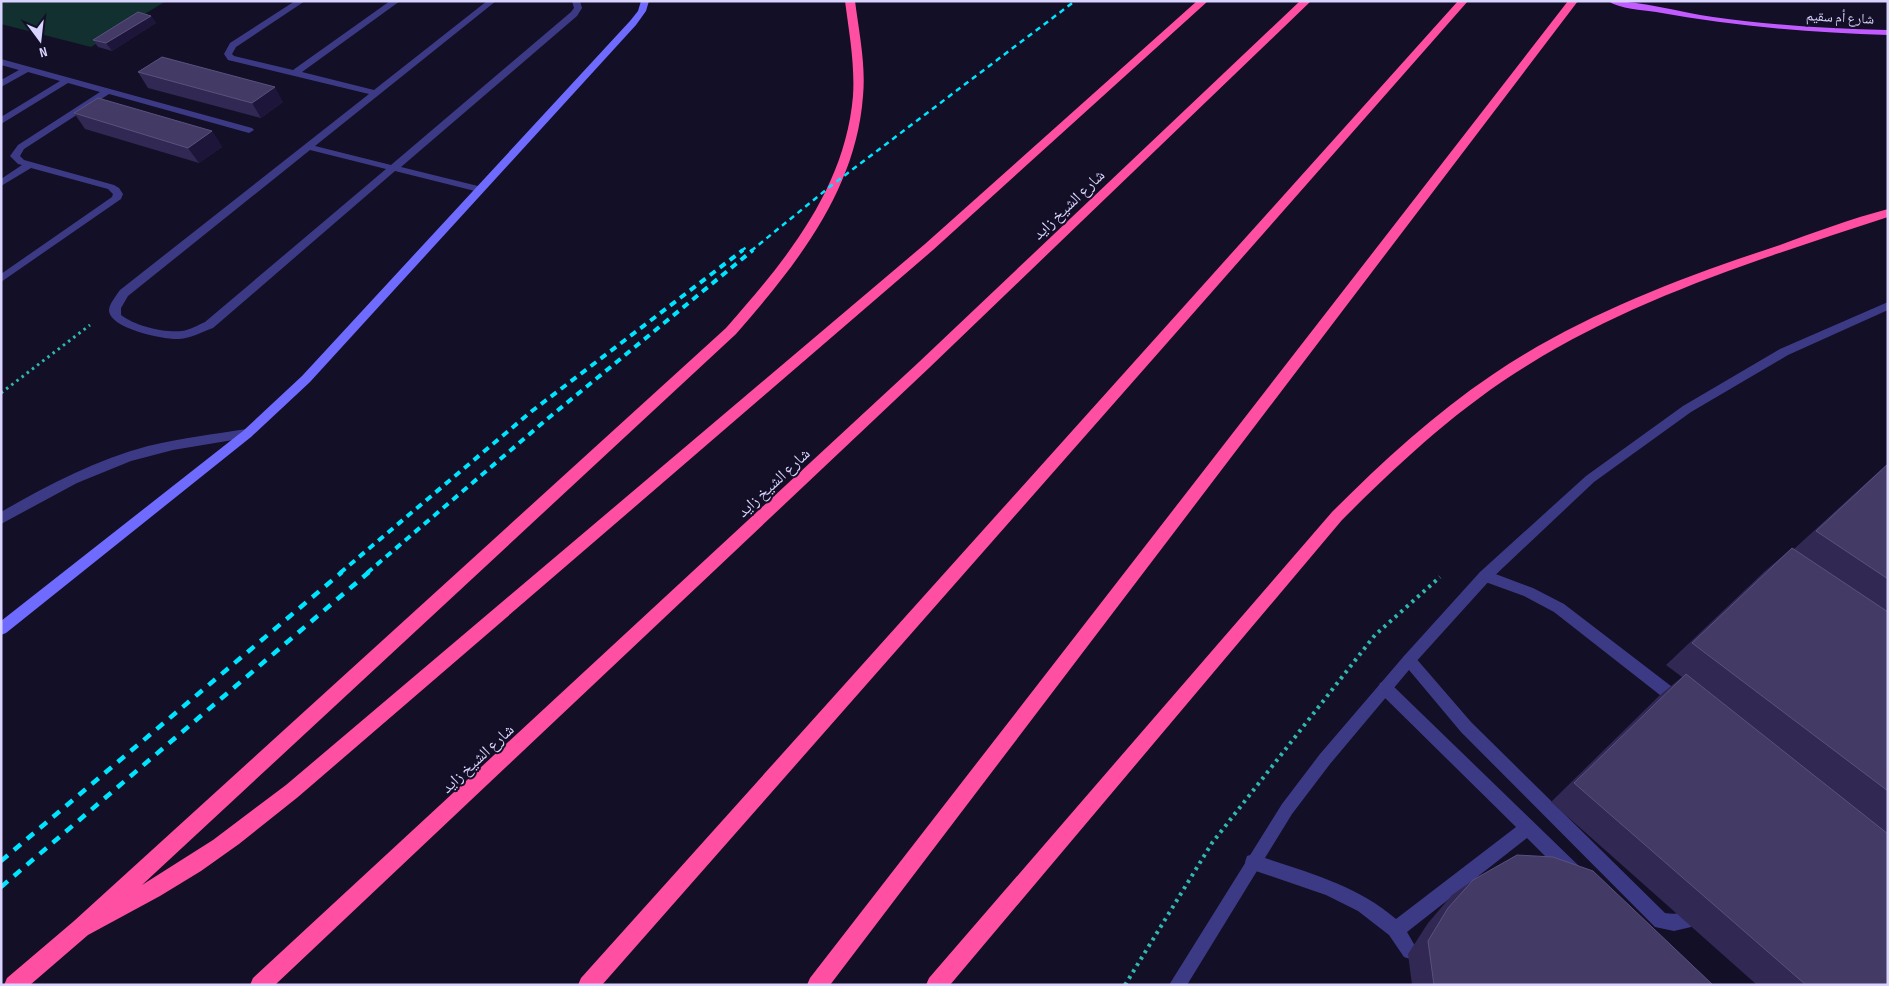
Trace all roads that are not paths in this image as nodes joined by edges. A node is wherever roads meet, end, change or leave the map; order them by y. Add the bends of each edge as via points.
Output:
1 (300, 1) edge
2 (396, 1) edge
3 (492, 1) edge
4 (576, 1) edge
5 (646, 1) edge
6 (850, 1) edge
7 (1203, 1) edge
8 (1306, 1) edge
9 (1463, 1) edge
10 (1573, 1) edge
11 (1612, 1) edge
12 (1888, 33) edge
13 (1, 62) edge
14 (28, 69) junction
15 (294, 74) junction
16 (67, 80) junction
17 (1, 84) edge
18 (108, 91) junction
19 (376, 93) junction
20 (1, 121) edge
21 (249, 130) dead end
22 (307, 147) junction
23 (29, 165) junction
24 (394, 168) junction
25 (1, 183) edge
26 (479, 189) junction
27 (1888, 213) edge
28 (1, 279) edge
29 (1888, 306) edge
30 (247, 434) junction
31 (1, 520) edge
32 (1485, 576) junction
33 (1, 629) edge
34 (1408, 660) junction
35 (1386, 688) junction
36 (1691, 711) edge
37 (1528, 826) junction
38 (1253, 862) junction
39 (1582, 881) edge
40 (1685, 921) dead end
41 (81, 928) junction
42 (1396, 930) junction
43 (1410, 951) dead end
44 (14, 985) edge
45 (260, 985) edge
46 (588, 985) edge
47 (817, 985) edge
48 (936, 985) edge
49 (1177, 985) edge

1 - 15 street via 233,45 228,54 237,60
2 - 15 street
3 - 19 street
4 - 24 street via 578,8 574,14
5 - 26 street via 633,23
6 - 41 highway via 858,96 852,137 837,181 812,229 777,279 731,331
7 - 41 highway via 921,253 292,791 194,864
8 - 45 highway, شارع الشيخ زايد via 924,365
9 - 46 highway
10 - 47 highway
11 - 12 main road, شارع أم سقيم via 1740,23
13 - 14 street
14 - 16 street
14 - 17 street
15 - 19 street
16 - 18 street
16 - 20 street
18 - 21 street
18 - 23 street via 21,147 16,152 16,159
19 - 22 street
22 - 24 street
22 - 24 street via 124,293 117,301 116,316 123,322 167,335 180,335 209,325
23 - 25 street
23 - 28 street via 111,187 118,194 110,205
24 - 26 street
26 - 30 street via 306,379
27 - 48 highway via 1722,268 1620,309 1522,362 1428,430 1337,516
29 - 32 street via 1784,352 1687,409 1590,478
30 - 31 street via 149,451 106,465 63,484
30 - 33 street
32 - 34 street
32 - 36 street via 1538,595 1570,614
34 - 35 street
34 - 40 street via 1466,727 1661,921
35 - 37 street
35 - 38 street via 1324,758
37 - 39 street
37 - 42 street
38 - 42 street via 1348,896
38 - 49 street
41 - 44 highway
42 - 43 street

